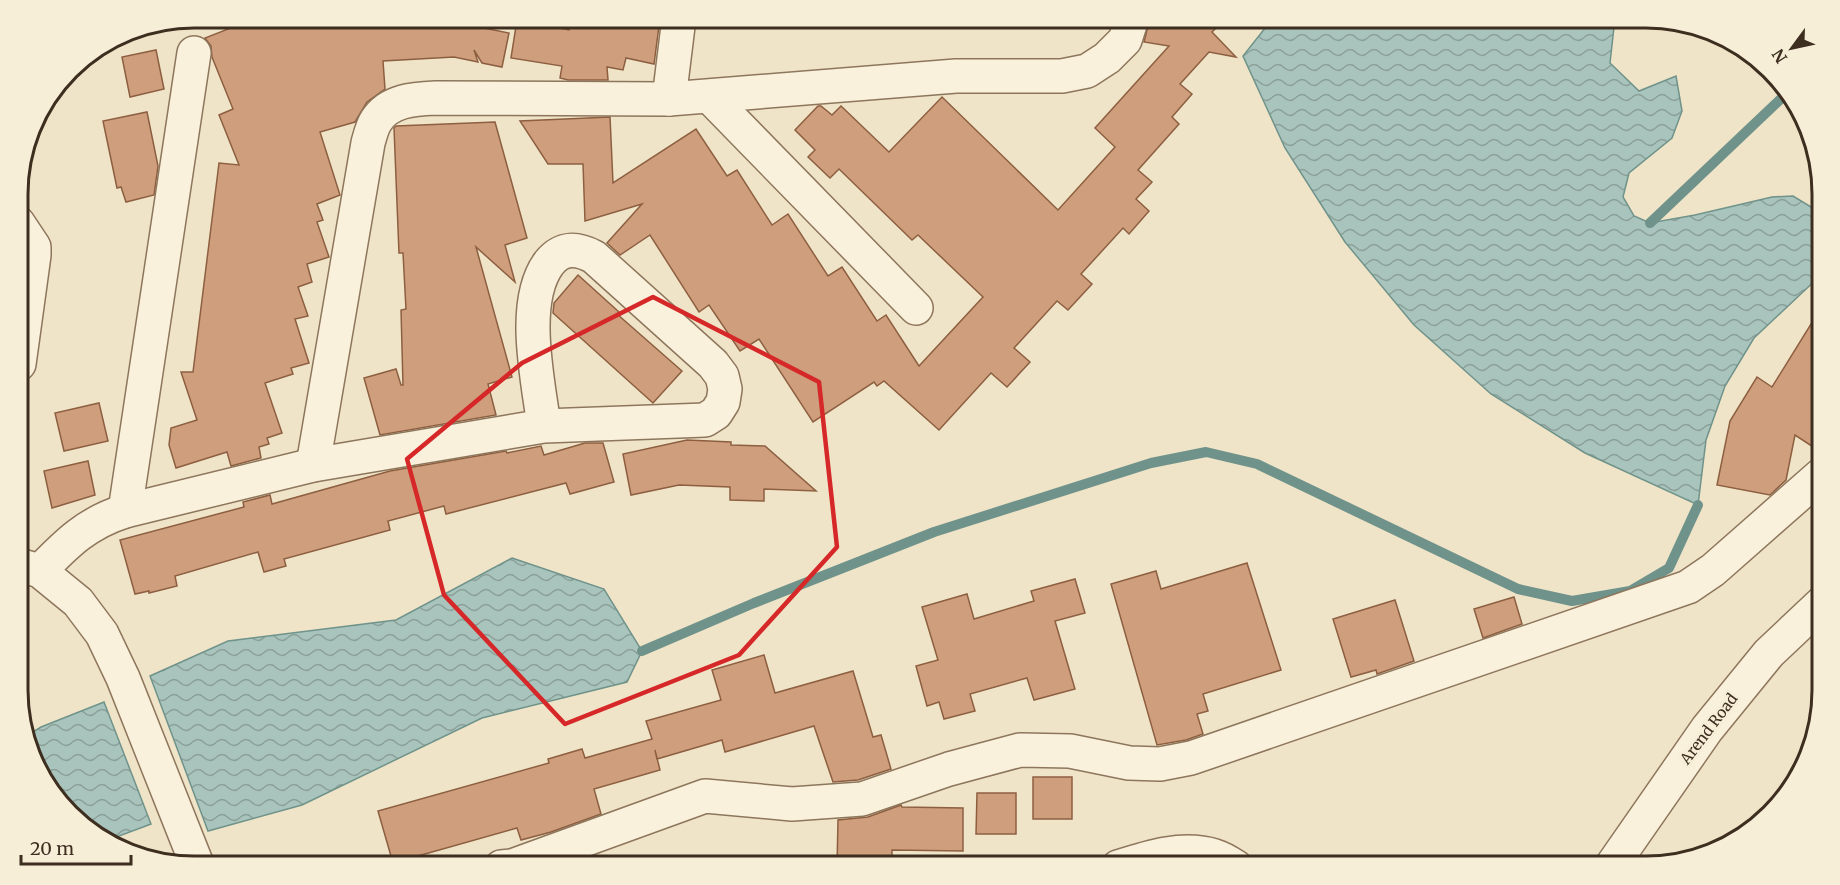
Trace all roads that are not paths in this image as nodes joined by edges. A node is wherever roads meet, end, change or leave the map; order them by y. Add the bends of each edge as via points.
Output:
1 (679, 28) edge
2 (1129, 28) edge
3 (194, 53) dead end
4 (710, 97) junction
5 (669, 99) junction
6 (29, 239) edge
7 (29, 288) edge
8 (916, 308) dead end
9 (544, 426) junction
10 (313, 465) junction
11 (1812, 483) edge
12 (125, 511) junction
13 (30, 568) edge
14 (1812, 612) edge
15 (194, 856) edge
16 (540, 856) edge
17 (1158, 856) edge
18 (1215, 856) edge
19 (1619, 856) edge

1 - 5 street
2 - 4 street via 1125,40 1107,58 1087,71 1062,76 956,76
3 - 12 street
4 - 5 street
4 - 8 street
5 - 10 street via 414,99 393,105 377,120 363,165
6 - 7 street via 34,247
9 - 9 street via 534,312 544,271 565,250 579,249 594,257 702,352 722,376 723,402 705,420
9 - 10 street
10 - 12 street
11 - 16 street via 1713,570 1688,587 1191,758 1160,764 1129,763 1070,751 1020,750 862,799 792,804 705,796
12 - 13 street via 85,529
13 - 15 street via 78,602 102,634
14 - 19 street, Arend Road via 1769,653 1707,729
17 - 18 street via 1182,852

